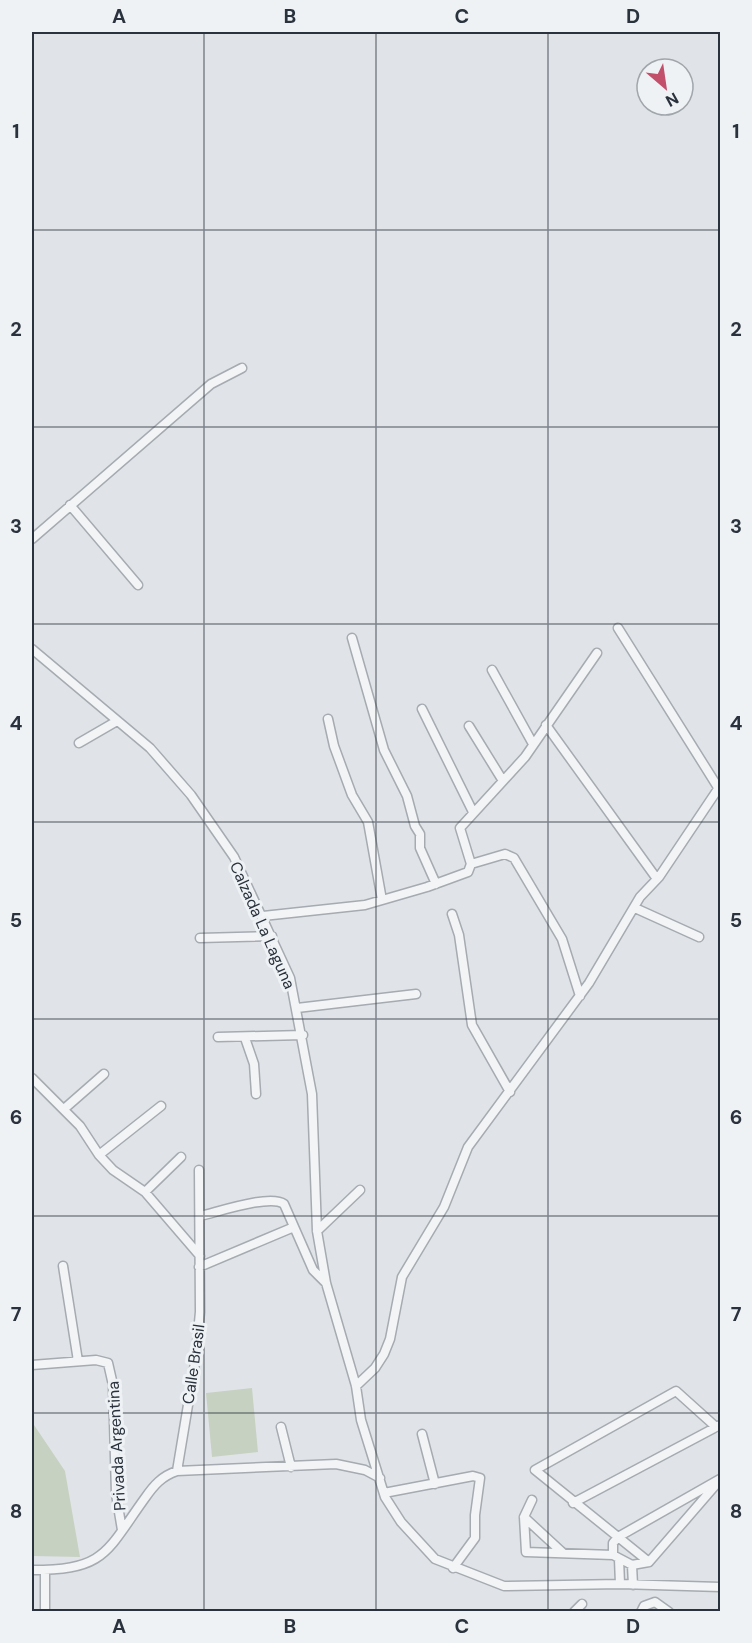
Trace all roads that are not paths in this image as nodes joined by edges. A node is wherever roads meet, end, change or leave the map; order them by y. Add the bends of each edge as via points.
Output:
1 (242, 368) dead end
2 (70, 505) junction
3 (32, 539) edge
4 (138, 585) dead end
5 (618, 628) dead end
6 (351, 638) dead end
7 (32, 650) edge
8 (597, 653) dead end
9 (492, 670) dead end
10 (422, 709) dead end
11 (328, 719) dead end
12 (117, 721) junction
13 (546, 725) junction
14 (469, 726) dead end
15 (79, 743) dead end
16 (533, 744) junction
17 (503, 781) junction
18 (720, 787) edge
19 (473, 812) junction
20 (471, 864) junction
21 (657, 879) junction
22 (436, 884) junction
23 (382, 900) junction
24 (634, 908) junction
25 (452, 914) dead end
26 (263, 916) junction
27 (272, 936) junction
28 (699, 937) dead end
29 (200, 938) dead end
30 (416, 994) dead end
31 (580, 996) junction
32 (297, 1008) junction
33 (303, 1035) junction
34 (218, 1037) dead end
35 (245, 1038) junction
36 (104, 1074) dead end
37 (32, 1078) edge
38 (510, 1092) junction
39 (256, 1094) dead end
40 (161, 1106) dead end
41 (64, 1109) junction
42 (99, 1155) junction
43 (181, 1157) dead end
44 (199, 1170) dead end
45 (360, 1190) dead end
46 (145, 1191) junction
47 (200, 1216) junction
48 (294, 1227) junction
49 (317, 1231) junction
50 (200, 1256) junction
51 (63, 1266) dead end
52 (199, 1267) junction
53 (326, 1283) junction
54 (78, 1361) junction
55 (32, 1365) edge
56 (356, 1386) junction
57 (718, 1426) edge
58 (281, 1427) dead end
59 (422, 1434) dead end
60 (291, 1467) junction
61 (177, 1471) junction
62 (380, 1478) junction
63 (720, 1480) edge
64 (435, 1484) junction
65 (384, 1493) junction
66 (532, 1500) dead end
67 (573, 1503) junction
68 (524, 1516) junction
69 (122, 1530) junction
70 (618, 1537) junction
71 (563, 1553) junction
72 (616, 1557) junction
73 (649, 1562) junction
74 (632, 1565) junction
75 (453, 1568) junction
76 (32, 1570) edge
77 (45, 1570) junction
78 (620, 1584) junction
79 (633, 1585) junction
80 (720, 1587) edge
81 (582, 1604) dead end
82 (45, 1611) edge
83 (574, 1611) edge
84 (641, 1611) edge
85 (669, 1611) edge

1 - 2 street via 212,384
2 - 3 street
2 - 4 street
5 - 18 street
6 - 22 street via 384,750 411,805 420,848
7 - 12 street, Calzada La Laguna
8 - 13 street
9 - 16 street
10 - 19 street
11 - 23 street via 352,795 368,822
12 - 15 street
12 - 26 street, Calzada La Laguna via 150,748 191,795 234,857
13 - 16 street
13 - 21 street
14 - 17 street
16 - 17 street
17 - 19 street
18 - 21 street
19 - 20 street via 460,828
20 - 22 street via 468,872
20 - 31 street via 496,855 514,858 562,939
21 - 24 street
22 - 23 street
23 - 26 street
24 - 28 street
24 - 31 street
25 - 38 street via 459,935 472,1024
26 - 27 street, Calzada La Laguna
27 - 29 street
27 - 32 street, Calzada La Laguna via 290,978
30 - 32 street
31 - 38 street
32 - 33 street, Calzada La Laguna
33 - 35 street
33 - 49 street, Calzada La Laguna via 312,1094
34 - 35 street
35 - 39 street via 254,1064
36 - 41 street
37 - 41 street
38 - 56 street via 468,1147 444,1208 402,1277 384,1354
40 - 42 street
41 - 42 street
42 - 46 street via 113,1170
43 - 46 street
44 - 47 street, Calle Brasil
45 - 49 street
46 - 50 street
47 - 48 street via 276,1200 284,1204
47 - 50 street, Calle Brasil
48 - 52 street
48 - 53 street via 313,1270
49 - 53 street, Calzada La Laguna
50 - 52 street, Calle Brasil
51 - 54 street
52 - 61 street, Calle Brasil via 195,1364
53 - 56 street, Calzada La Laguna
54 - 55 street
54 - 69 street, Privada Argentina via 108,1363 113,1385 116,1494
56 - 62 street, Calzada La Laguna via 361,1420
57 - 67 street
57 - 67 street via 676,1391 535,1470
58 - 60 street
59 - 64 street
60 - 61 street
60 - 62 street via 336,1464 365,1470
61 - 69 street via 155,1484
62 - 65 street, Calzada La Laguna
63 - 70 street
63 - 73 street
64 - 65 street
64 - 75 street via 480,1478 475,1538
65 - 75 street, Calzada La Laguna via 423,1548
66 - 68 street
67 - 70 street
68 - 71 street
68 - 71 street via 526,1552
69 - 77 street via 113,1547 96,1560 76,1567
70 - 72 street via 613,1543
70 - 73 street
71 - 72 street
72 - 74 street
72 - 78 street
73 - 74 street
74 - 79 street
75 - 78 street, Calzada La Laguna via 504,1586
76 - 77 street
77 - 82 street
78 - 79 street, Calzada La Laguna
79 - 80 street, Calzada La Laguna
81 - 83 street
84 - 85 street via 655,1602

